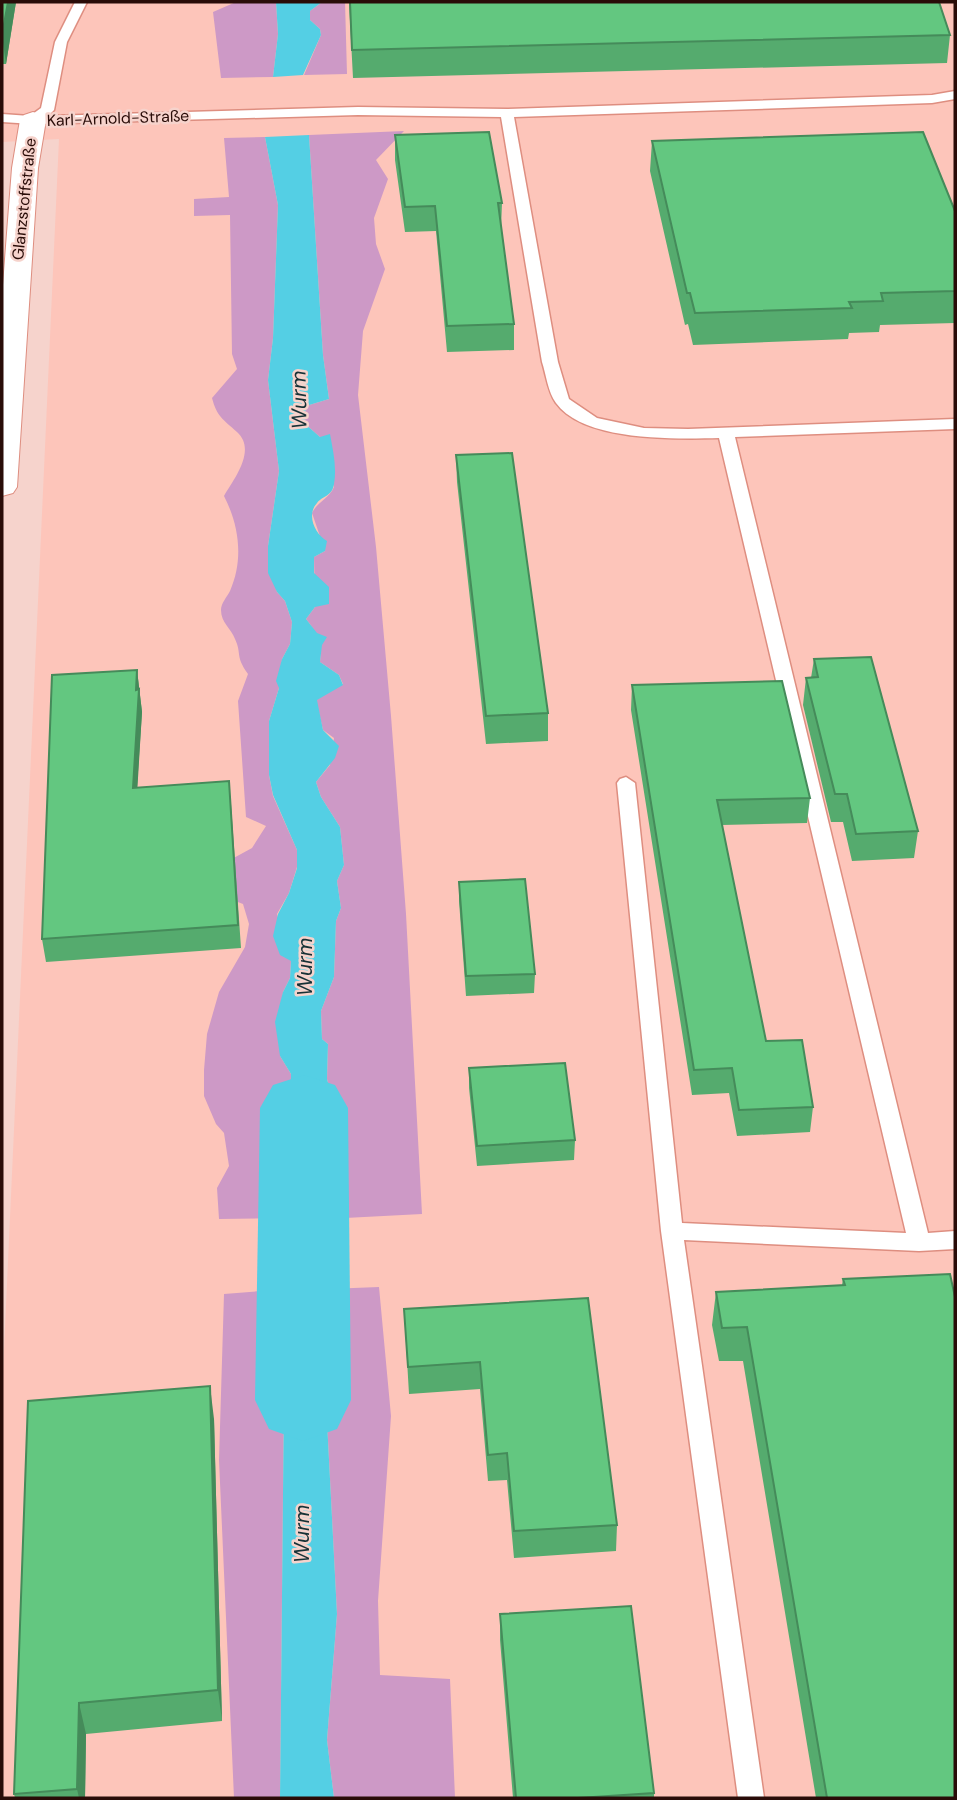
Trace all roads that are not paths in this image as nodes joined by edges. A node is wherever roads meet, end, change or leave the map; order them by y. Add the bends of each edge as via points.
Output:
1 (81, 2) edge
2 (955, 95) edge
3 (507, 113) junction
4 (2, 118) edge
5 (33, 120) junction
6 (8, 300) edge
7 (955, 424) edge
8 (726, 433) junction
9 (2, 477) edge
10 (626, 783) dead end
11 (672, 1231) junction
12 (955, 1240) edge
13 (919, 1242) junction
14 (751, 1798) edge

1 - 5 lane via 61,42 47,110
2 - 3 lane, Karl-Arnold-Straße
3 - 5 lane, Karl-Arnold-Straße via 358,111
3 - 8 lane via 550,362 562,401 592,422 644,433
4 - 5 lane, Karl-Arnold-Straße
5 - 6 street, Glanzstoffstraße
6 - 9 street, Glanzstoffstraße
7 - 8 lane
8 - 13 lane
10 - 11 lane
11 - 13 lane
11 - 14 lane
12 - 13 lane

